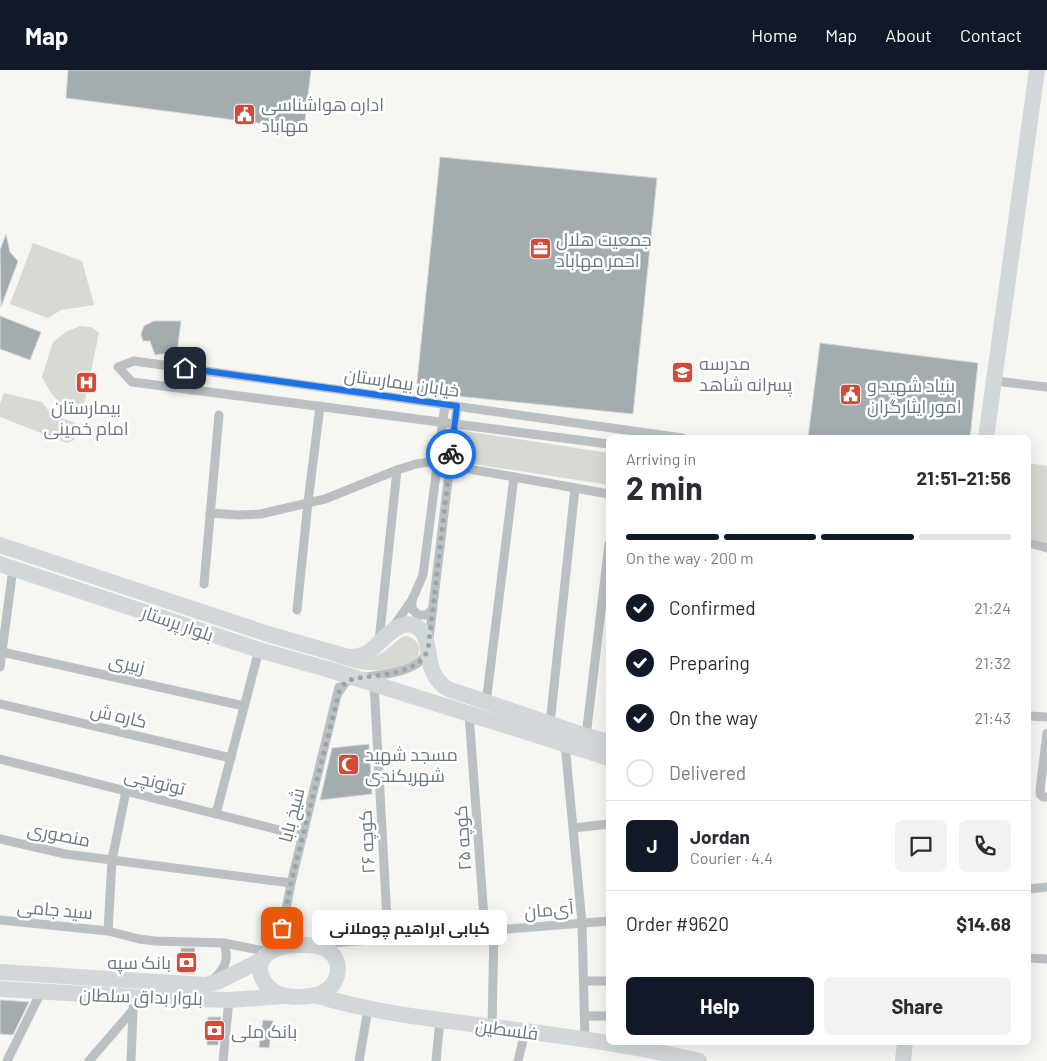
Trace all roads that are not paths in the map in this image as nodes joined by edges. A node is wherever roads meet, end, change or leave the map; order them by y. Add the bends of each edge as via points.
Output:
1 (1037, 70) edge
2 (195, 369) junction
3 (994, 380) junction
4 (1047, 387) edge
5 (192, 390) junction
6 (446, 404) junction
7 (320, 406) junction
8 (457, 406) junction
9 (219, 415) dead end
10 (443, 422) junction
11 (455, 424) junction
12 (662, 435) edge
13 (986, 435) edge
14 (606, 444) edge
15 (438, 464) junction
16 (450, 465) junction
17 (397, 470) junction
18 (514, 477) junction
19 (575, 488) junction
20 (606, 493) edge
21 (308, 502) junction
22 (210, 513) junction
23 (1031, 544) edge
24 (0, 545) edge
25 (1047, 548) edge
26 (16, 550) junction
27 (7, 566) edge
28 (606, 569) edge
29 (204, 584) dead end
30 (412, 600) junction
31 (433, 609) junction
32 (297, 610) dead end
33 (383, 639) junction
34 (259, 650) junction
35 (428, 650) junction
36 (2, 652) junction
37 (0, 667) edge
38 (327, 669) junction
39 (356, 678) junction
40 (374, 684) junction
41 (339, 692) junction
42 (486, 703) junction
43 (0, 704) edge
44 (244, 706) junction
45 (469, 714) junction
46 (1031, 716) edge
47 (1047, 717) edge
48 (550, 724) junction
49 (1047, 733) edge
50 (586, 736) junction
51 (567, 737) junction
52 (606, 741) edge
53 (606, 756) edge
54 (230, 758) junction
55 (0, 759) edge
56 (126, 791) junction
57 (1047, 797) edge
58 (216, 814) junction
59 (606, 824) edge
60 (573, 828) junction
61 (303, 836) junction
62 (0, 839) edge
63 (112, 860) junction
64 (291, 883) junction
65 (1047, 887) edge
66 (1031, 889) edge
67 (0, 920) edge
68 (606, 921) edge
69 (582, 922) junction
70 (489, 930) junction
71 (108, 931) junction
72 (388, 938) junction
73 (224, 943) junction
74 (313, 945) junction
75 (270, 953) junction
76 (1031, 958) edge
77 (1047, 958) edge
78 (0, 972) edge
79 (584, 981) junction
80 (606, 981) edge
81 (206, 985) junction
82 (0, 989) edge
83 (41, 992) junction
84 (315, 995) junction
85 (283, 996) junction
86 (229, 1000) junction
87 (134, 1003) junction
88 (368, 1009) junction
89 (585, 1016) junction
90 (606, 1016) edge
91 (440, 1020) junction
92 (492, 1027) junction
93 (525, 1032) junction
94 (585, 1040) junction
95 (606, 1044) edge
96 (615, 1045) edge
97 (905, 1045) edge
98 (909, 1045) edge
99 (7, 1061) edge
100 (90, 1061) edge
101 (131, 1061) edge
102 (223, 1061) edge
103 (359, 1061) edge
104 (436, 1061) edge
105 (518, 1061) edge
106 (699, 1061) edge
107 (903, 1061) edge
108 (907, 1061) edge

1 - 3 main road via 1038,91
2 - 5 street
2 - 5 street, خیابان بیمارستان via 134,360 118,367 132,382
2 - 6 street, خیابان بیمارستان
3 - 4 street
3 - 13 main road
5 - 7 street
6 - 8 street, خیابان بیمارستان
6 - 10 street
7 - 10 street
7 - 21 street
8 - 11 street
8 - 12 street, خیابان بیمارستان
9 - 22 street
10 - 11 street
10 - 15 street
11 - 14 street
11 - 16 street
15 - 16 street
15 - 17 street via 429,462
15 - 30 street via 424,568
16 - 18 street
16 - 31 street
17 - 21 street via 325,499
17 - 33 street
18 - 19 street
18 - 42 street
19 - 20 street
19 - 48 street
21 - 22 street via 261,514
21 - 32 street
22 - 29 street
23 - 25 street
24 - 26 main road
26 - 27 main road
26 - 33 main road via 336,655 359,656
27 - 34 main road, بلوار پرستار
27 - 36 street
28 - 50 street
30 - 31 street via 412,609 418,615 427,615
30 - 33 street
31 - 35 street
33 - 35 main road via 400,626 415,627 425,636
34 - 38 main road, بلوار پرستار
34 - 44 street
35 - 39 street via 424,658 407,669
35 - 42 main road via 432,673 439,684
36 - 37 street
36 - 44 street, زبیری
38 - 39 main road, بلوار پرستار
38 - 41 street via 337,678
39 - 40 main road, بلوار پرستار
39 - 41 street via 345,683
40 - 45 main road, بلوار پرستار
40 - 72 street, کوچه ۲۶
41 - 61 street, شیخ بابا
42 - 48 main road
43 - 54 street, کاره ش
44 - 54 street
45 - 51 main road, بلوار پرستار
45 - 70 street, کوچه ۲۵
46 - 47 street
48 - 51 main road
49 - 57 street via 1040,790 1040,794
50 - 51 main road
50 - 52 main road
51 - 53 main road
51 - 60 street
54 - 58 street
55 - 56 street, توتونچی
56 - 58 street, توتونچی
56 - 63 street
58 - 61 street, توتونچی
59 - 60 street
60 - 69 street
61 - 64 street, شیخ بابا
62 - 63 street, منصوری via 65,854
63 - 64 street, منصوری
63 - 71 street
64 - 75 street, شیخ بابا
65 - 66 street
67 - 71 street, سید جامی
68 - 69 street, آی‌مان
69 - 70 street, آی‌مان
69 - 79 street
70 - 72 street, آی‌مان
70 - 92 street, کوچه ۲۵
71 - 73 street, سید جامی via 155,941
72 - 74 street, آی‌مان
73 - 75 street, سید جامی
73 - 81 street via 228,959
74 - 75 main road
74 - 84 main road via 332,954 338,970 332,987
75 - 81 main road via 219,982
75 - 85 main road via 260,969 262,979 266,986
76 - 77 street
78 - 81 main road
79 - 80 street
79 - 89 street
82 - 83 main road, بلوار بداق سلطان
83 - 87 main road, بلوار بداق سلطان
83 - 99 street
84 - 85 main road
84 - 88 main road, فلسطین
85 - 86 main road, بلوار بداق سلطان
86 - 87 main road, بلوار بداق سلطان
86 - 102 street
87 - 100 street
87 - 101 street
88 - 91 main road, فلسطین
88 - 103 street
89 - 90 street
89 - 94 street
91 - 92 main road, فلسطین
91 - 104 street
92 - 93 main road, فلسطین
93 - 94 main road, فلسطین
93 - 105 street
94 - 95 main road, فلسطین
96 - 106 main road, فلسطین
97 - 107 main road
98 - 108 main road

